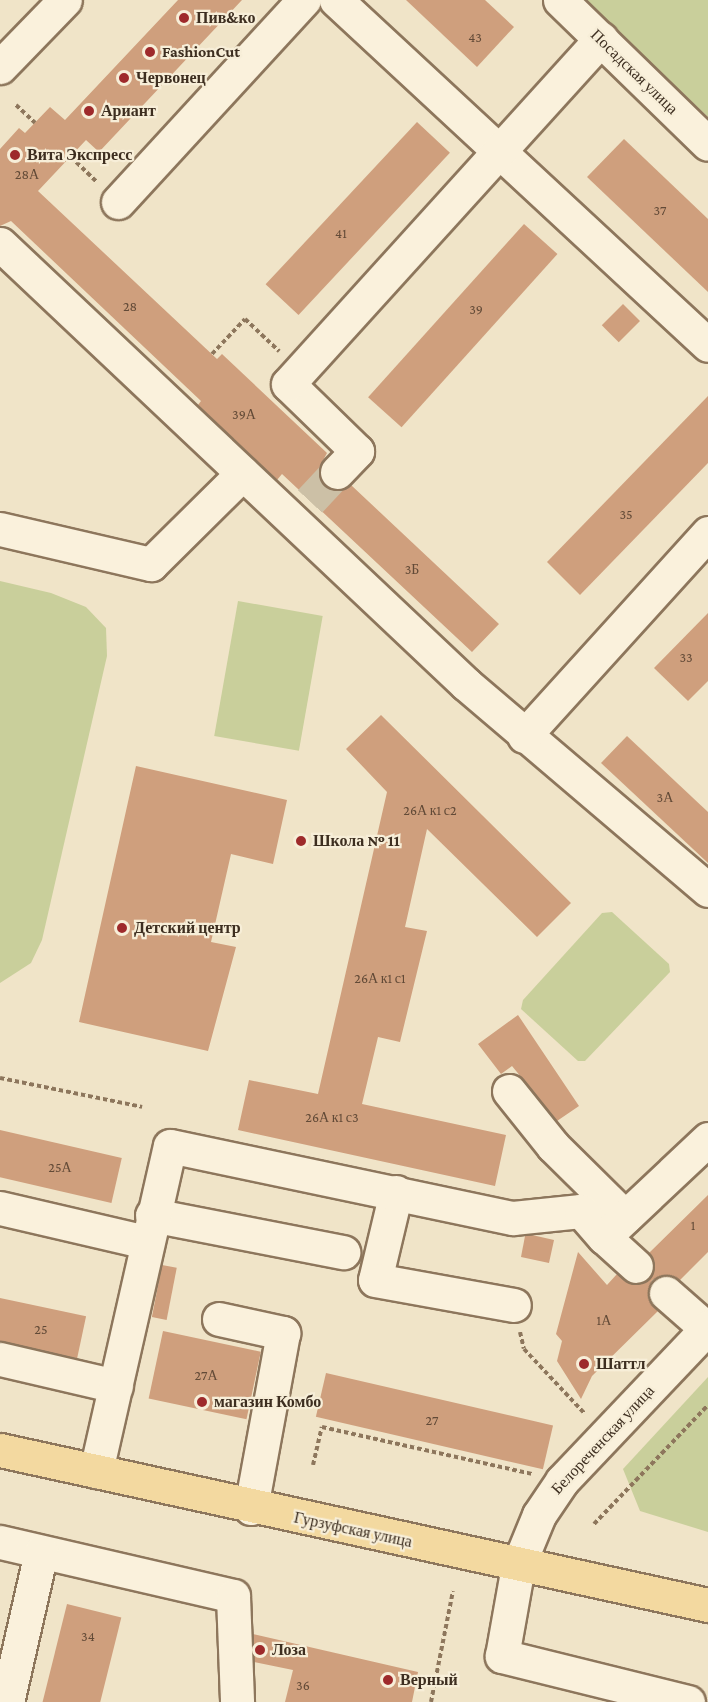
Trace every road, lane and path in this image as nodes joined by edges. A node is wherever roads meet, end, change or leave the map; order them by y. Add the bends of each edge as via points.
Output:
1 (65, 0) edge
2 (304, 0) edge
3 (336, 0) edge
4 (560, 0) edge
5 (601, 39) junction
6 (0, 67) edge
7 (16, 105) dead end
8 (35, 123) dead end
9 (708, 144) edge
10 (498, 150) junction
11 (70, 157) dead end
12 (118, 202) joint
13 (0, 244) edge
14 (708, 345) edge
15 (212, 354) dead end
16 (300, 370) junction
17 (337, 472) tunnel mouth
18 (243, 473) junction
19 (0, 529) edge
20 (708, 533) edge
21 (524, 736) junction
22 (708, 890) edge
23 (0, 1078) edge
24 (509, 1091) dead end
25 (142, 1107) dead end
26 (708, 1138) edge
27 (396, 1192) junction
28 (0, 1208) edge
29 (615, 1227) junction
30 (149, 1228) junction
31 (343, 1252) dead end
32 (636, 1266) dead end
33 (666, 1293) dead end
34 (514, 1305) joint
35 (219, 1319) dead end
36 (707, 1328) edge
37 (0, 1359) edge
38 (116, 1386) junction
39 (708, 1406) edge
40 (584, 1413) dead end
41 (0, 1450) edge
42 (314, 1465) dead end
43 (96, 1471) junction
44 (543, 1476) dead end
45 (251, 1508) junction
46 (594, 1524) dead end
47 (0, 1542) edge
48 (40, 1552) junction
49 (518, 1566) junction
50 (453, 1591) dead end
51 (708, 1605) edge
52 (7, 1702) edge
53 (237, 1702) edge
54 (430, 1702) edge
55 (688, 1702) edge

1 - 6 street
2 - 12 street
3 - 10 street
4 - 5 street, Посадская улица
5 - 9 street, Посадская улица
5 - 10 street
7 - 8 path
10 - 14 street
10 - 16 street
11 - 12 path
13 - 18 street
15 - 16 path via 245,319
16 - 17 street via 288,384 357,451
18 - 19 street via 151,564
18 - 21 street via 301,510
20 - 21 street
21 - 22 street
23 - 25 path
24 - 29 street
26 - 29 street
27 - 29 street via 513,1218 581,1211
27 - 30 street via 170,1146
27 - 34 street via 375,1280
28 - 30 street
29 - 32 street
30 - 31 street
30 - 38 street
33 - 36 street
34 - 40 path via 524,1349
35 - 45 street via 283,1333
36 - 49 street, Белореченская улица via 562,1481 538,1515
37 - 38 street
38 - 43 street
39 - 46 path
41 - 43 main road, Гурзуфская улица
42 - 44 path via 322,1427
43 - 45 main road, Гурзуфская улица
45 - 49 main road, Гурзуфская улица
47 - 48 street
48 - 52 street
48 - 53 street via 233,1596
49 - 51 main road, Гурзуфская улица
49 - 55 street, Белореченская улица via 502,1656
50 - 54 path

